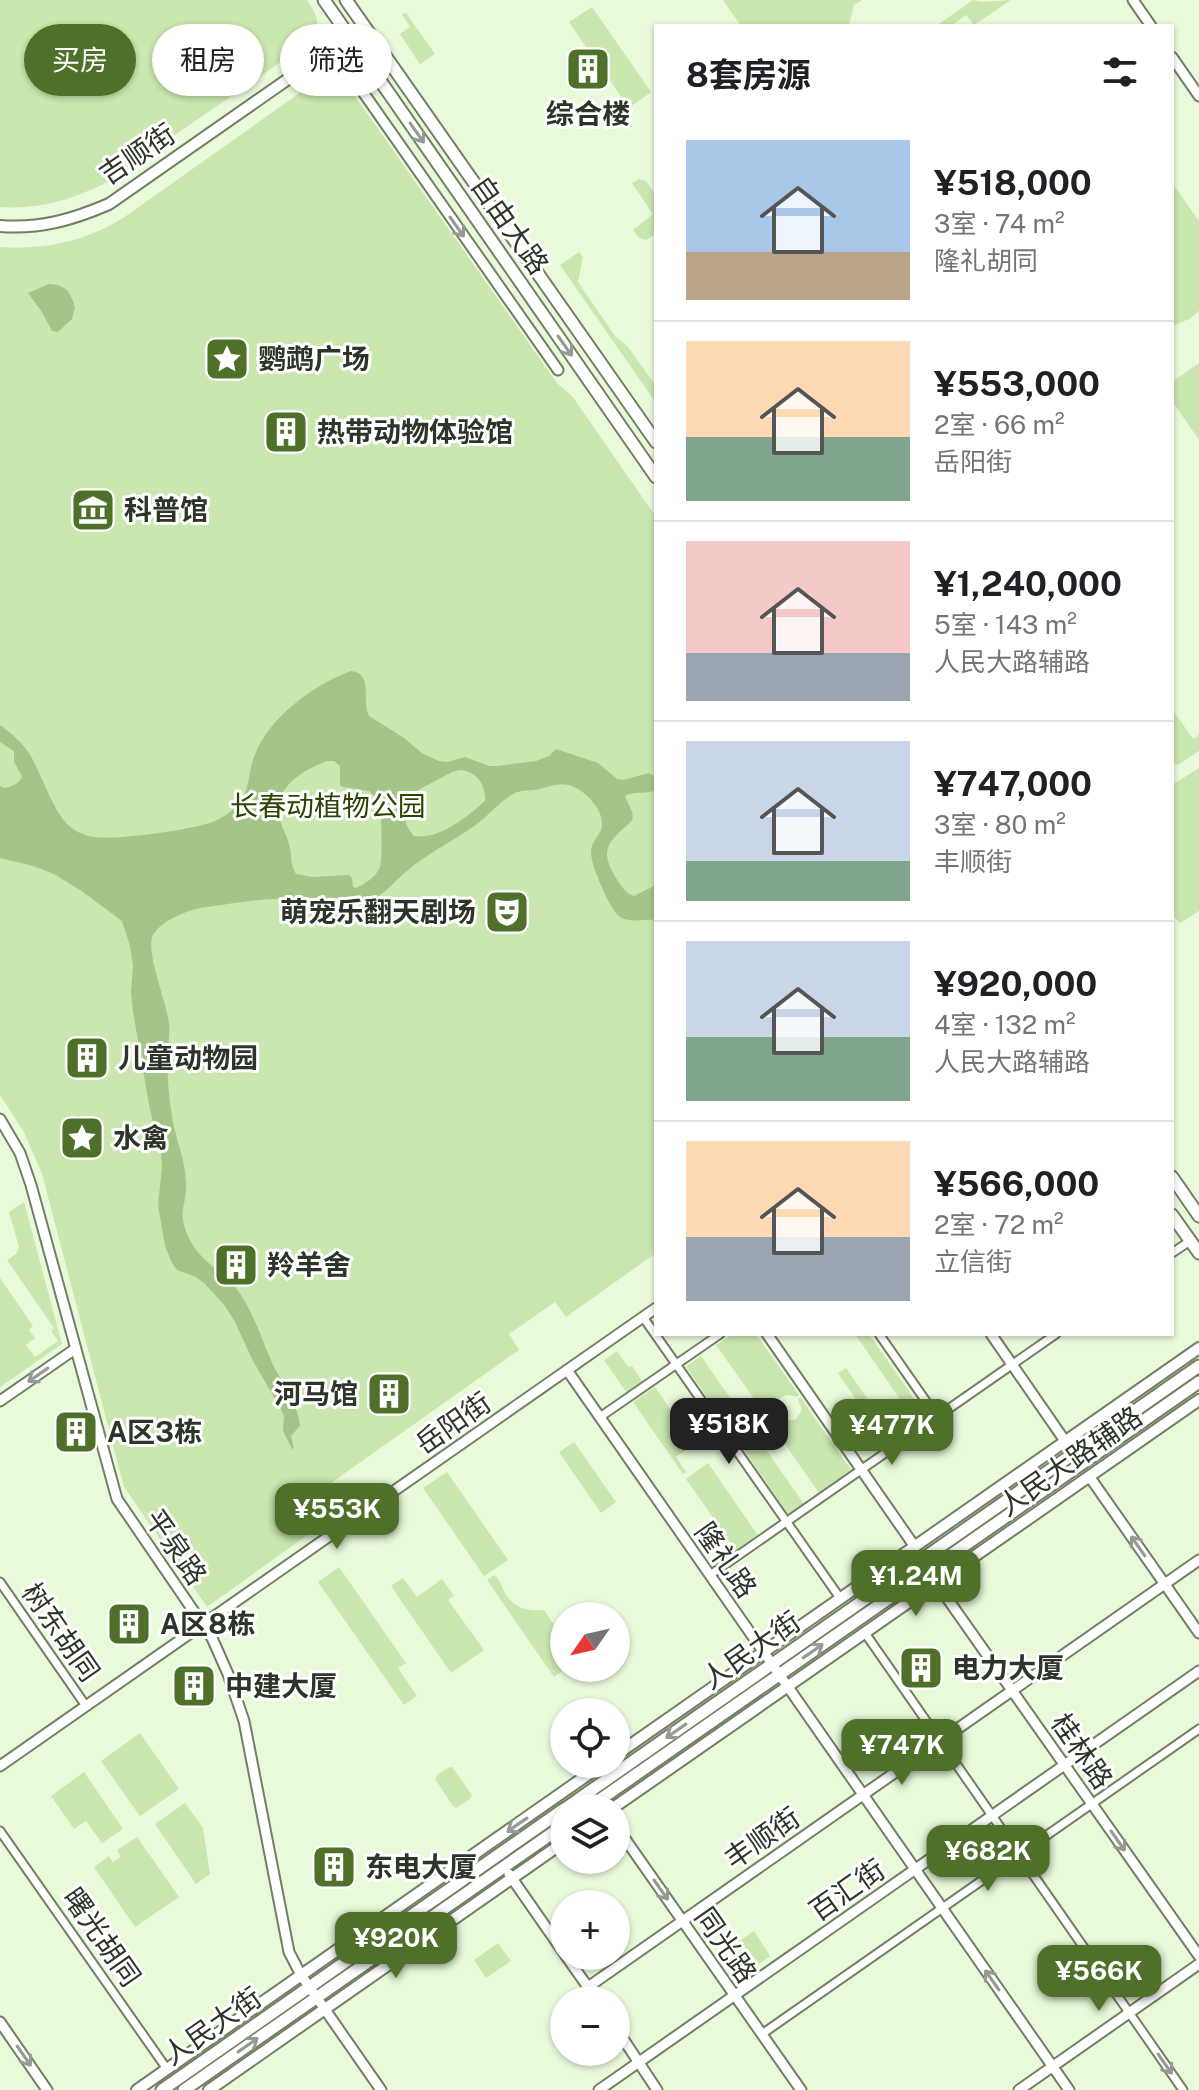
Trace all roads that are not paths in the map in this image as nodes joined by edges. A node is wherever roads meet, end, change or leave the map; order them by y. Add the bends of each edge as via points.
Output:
1 (324, 0) edge
2 (346, 0) edge
3 (1133, 0) edge
4 (341, 24) edge
5 (363, 24) edge
6 (1150, 24) edge
7 (1174, 60) edge
8 (392, 66) edge
9 (280, 84) edge
10 (366, 96) edge
11 (391, 96) edge
12 (1199, 96) edge
13 (0, 226) edge
14 (558, 370) dead end
15 (654, 439) edge
16 (654, 474) edge
17 (0, 1119) edge
18 (1174, 1180) edge
19 (1199, 1216) edge
20 (1174, 1218) edge
21 (1190, 1241) junction
22 (1174, 1252) edge
23 (1199, 1253) edge
24 (654, 1309) edge
25 (643, 1317) junction
26 (654, 1332) edge
27 (657, 1336) edge
28 (717, 1336) edge
29 (768, 1336) edge
30 (880, 1336) edge
31 (992, 1336) edge
32 (1053, 1336) edge
33 (1199, 1348) edge
34 (75, 1349) junction
35 (677, 1364) junction
36 (1012, 1365) junction
37 (1199, 1366) edge
38 (567, 1370) junction
39 (1199, 1382) edge
40 (1199, 1400) edge
41 (0, 1401) edge
42 (600, 1417) junction
43 (937, 1417) junction
44 (1065, 1441) junction
45 (861, 1470) junction
46 (1089, 1476) junction
47 (787, 1522) junction
48 (915, 1547) junction
49 (1199, 1560) edge
50 (928, 1571) junction
51 (710, 1575) junction
52 (0, 1582) edge
53 (937, 1582) junction
54 (1165, 1584) junction
55 (840, 1598) junction
56 (203, 1624) junction
57 (865, 1633) junction
58 (1199, 1633) edge
59 (763, 1652) junction
60 (772, 1664) junction
61 (1199, 1671) edge
62 (779, 1675) junction
63 (787, 1687) junction
64 (1012, 1690) junction
65 (86, 1706) junction
66 (1199, 1729) edge
67 (940, 1740) junction
68 (630, 1745) edge
69 (1065, 1764) junction
70 (0, 1766) edge
71 (583, 1778) edge
72 (586, 1794) edge
73 (608, 1794) edge
74 (863, 1794) junction
75 (630, 1796) edge
76 (1092, 1803) junction
77 (992, 1815) junction
78 (550, 1820) edge
79 (0, 1831) edge
80 (550, 1835) edge
81 (630, 1846) edge
82 (550, 1852) edge
83 (1019, 1854) junction
84 (504, 1867) junction
85 (915, 1869) junction
86 (512, 1879) junction
87 (941, 1907) junction
88 (682, 1921) junction
89 (550, 1933) edge
90 (1199, 1956) edge
91 (1199, 1964) edge
92 (301, 1975) junction
93 (589, 1986) edge
94 (313, 1992) junction
95 (734, 1995) junction
96 (325, 2009) junction
97 (1129, 2013) junction
98 (0, 2022) edge
99 (762, 2034) junction
100 (630, 2049) edge
101 (639, 2062) junction
102 (1052, 2067) junction
103 (167, 2069) junction
104 (47, 2090) edge
105 (137, 2090) edge
106 (162, 2090) edge
107 (184, 2090) edge
108 (209, 2090) edge
109 (381, 2090) edge
110 (599, 2090) edge
111 (657, 2090) edge
112 (801, 2090) edge
113 (1019, 2090) edge
114 (1069, 2090) edge
115 (1183, 2090) edge

1 - 4 main road, 自由大路
2 - 5 main road, 自由大路
3 - 6 street
7 - 12 street
8 - 15 main road, 自由大路
9 - 13 main road, 吉顺街 via 109,204 62,222
10 -> 14 street
11 -> 16 main road, 自由大路
17 - 34 street, 平泉路 via 26,1168
18 - 19 main road
20 - 21 main road
21 - 22 street
21 - 23 main road
24 - 25 street, 岳阳街
25 - 26 street
25 - 38 street, 岳阳街
27 - 35 street
28 - 35 street
29 - 45 street
30 - 43 street
31 - 36 street
32 - 36 street
33 - 44 main road
34 -> 41 street
34 - 56 street, 平泉路 via 117,1499
35 - 42 street
35 - 47 street
36 - 43 street
36 - 44 street
37 - 60 main road, 人民大街
38 - 42 street, 隆礼路
38 - 56 street, 岳阳街
39 - 50 main road, 人民大街
40 - 46 main road, 人民大路辅路
42 - 51 street, 隆礼路
43 - 45 street
44 - 48 main road
45 - 47 street
45 - 48 street
46 - 53 main road, 人民大路辅路
54 -> 46 street
47 - 51 street
47 - 55 street
48 - 55 main road
49 - 54 street, 丰顺街
50 - 53 street, 桂林路
62 -> 50 main road, 人民大街
51 - 59 street, 隆礼路
52 - 65 street, 树东胡同
53 - 57 main road, 人民大路辅路
53 - 64 street, 桂林路
54 - 58 street
54 - 64 street, 丰顺街
55 - 59 main road
56 - 65 street, 岳阳街
56 - 92 street, 平泉路 via 244,1721 289,1952
57 - 63 main road, 人民大路辅路
57 - 67 street
59 - 60 street, 隆礼路
59 - 68 main road
60 - 62 street, 隆礼路
60 -> 72 main road, 人民大街
61 - 69 street, 百汇街
62 - 63 street, 隆礼路
62 - 73 main road, 人民大街
63 - 74 street, 隆礼路
63 - 75 main road, 人民大路辅路
64 - 67 street, 丰顺街
64 - 69 street, 桂林路
65 - 70 street, 岳阳街
66 - 76 street
67 - 74 street, 丰顺街
67 - 77 street
69 - 76 street, 桂林路
69 - 77 street, 百汇街
71 -> 92 main road
74 - 85 street, 隆礼路
74 - 88 street, 丰顺街
76 - 83 street
76 -> 90 street, 桂林路
77 - 83 street
77 - 85 street, 百汇街
78 - 94 main road, 人民大街
79 - 103 street, 曙光胡同
80 - 84 main road, 人民大街
81 -> 88 street, 同光路
82 - 86 main road
83 - 87 street
83 - 97 street
84 - 86 street
84 - 94 main road, 人民大街
85 - 87 street, 隆礼路
85 - 95 street, 百汇街
86 - 89 street
86 - 96 main road
87 - 99 street
102 -> 87 street, 隆礼路
88 - 93 street, 丰顺街
88 - 95 street, 同光路
91 - 97 street
92 - 94 street, 平泉路
92 - 103 main road
94 - 96 street, 平泉路
94 - 106 main road, 人民大街
107 -> 94 main road, 人民大街
95 - 99 street, 同光路
95 - 101 street, 百汇街
96 - 108 main road
96 - 109 street, 平泉路
97 - 102 street
97 -> 115 street
98 -> 104 street
99 - 112 street, 同光路
100 - 101 street
101 - 110 street, 百汇街
101 - 111 street
102 - 113 street
102 - 114 street, 隆礼路
103 - 105 main road

